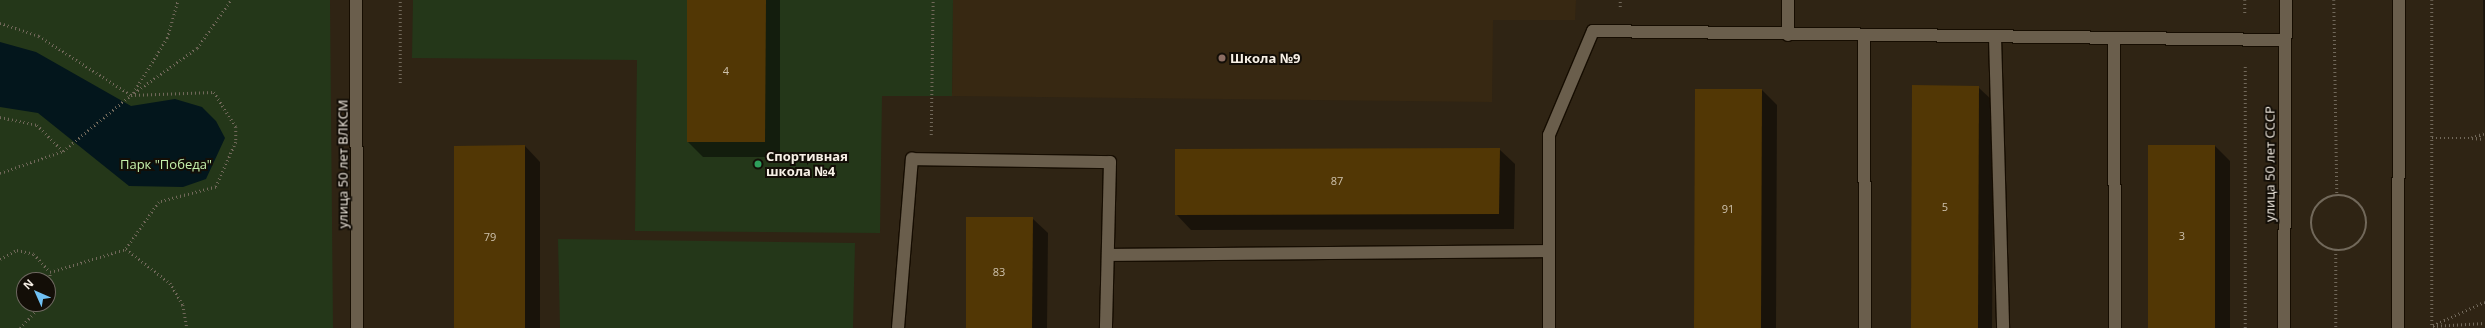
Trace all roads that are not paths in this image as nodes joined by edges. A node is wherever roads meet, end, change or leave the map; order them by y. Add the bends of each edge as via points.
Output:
1 (356, 0) edge
2 (1788, 0) edge
3 (2286, 0) edge
4 (2399, 0) edge
5 (1788, 35) junction
6 (1864, 35) junction
7 (1995, 37) junction
8 (2114, 38) junction
9 (2285, 40) junction
10 (1549, 251) junction
11 (1108, 255) junction
12 (357, 328) edge
13 (898, 328) edge
14 (1106, 328) edge
15 (1549, 328) edge
16 (1865, 328) edge
17 (2003, 328) edge
18 (2115, 328) edge
19 (2284, 328) edge
20 (2398, 328) edge

1 - 12 street, улица 50 лет ВЛКСМ
2 - 5 street
3 - 9 street, улица 50 лет СССР
4 - 20 street
5 - 6 street
5 - 10 street via 1593,31 1549,134
6 - 7 street
6 - 16 street
7 - 8 street
7 - 17 street
8 - 9 street
8 - 18 street
9 - 19 street, улица 50 лет СССР
10 - 11 street
10 - 15 street
11 - 13 street via 1110,162 912,159
11 - 14 street

